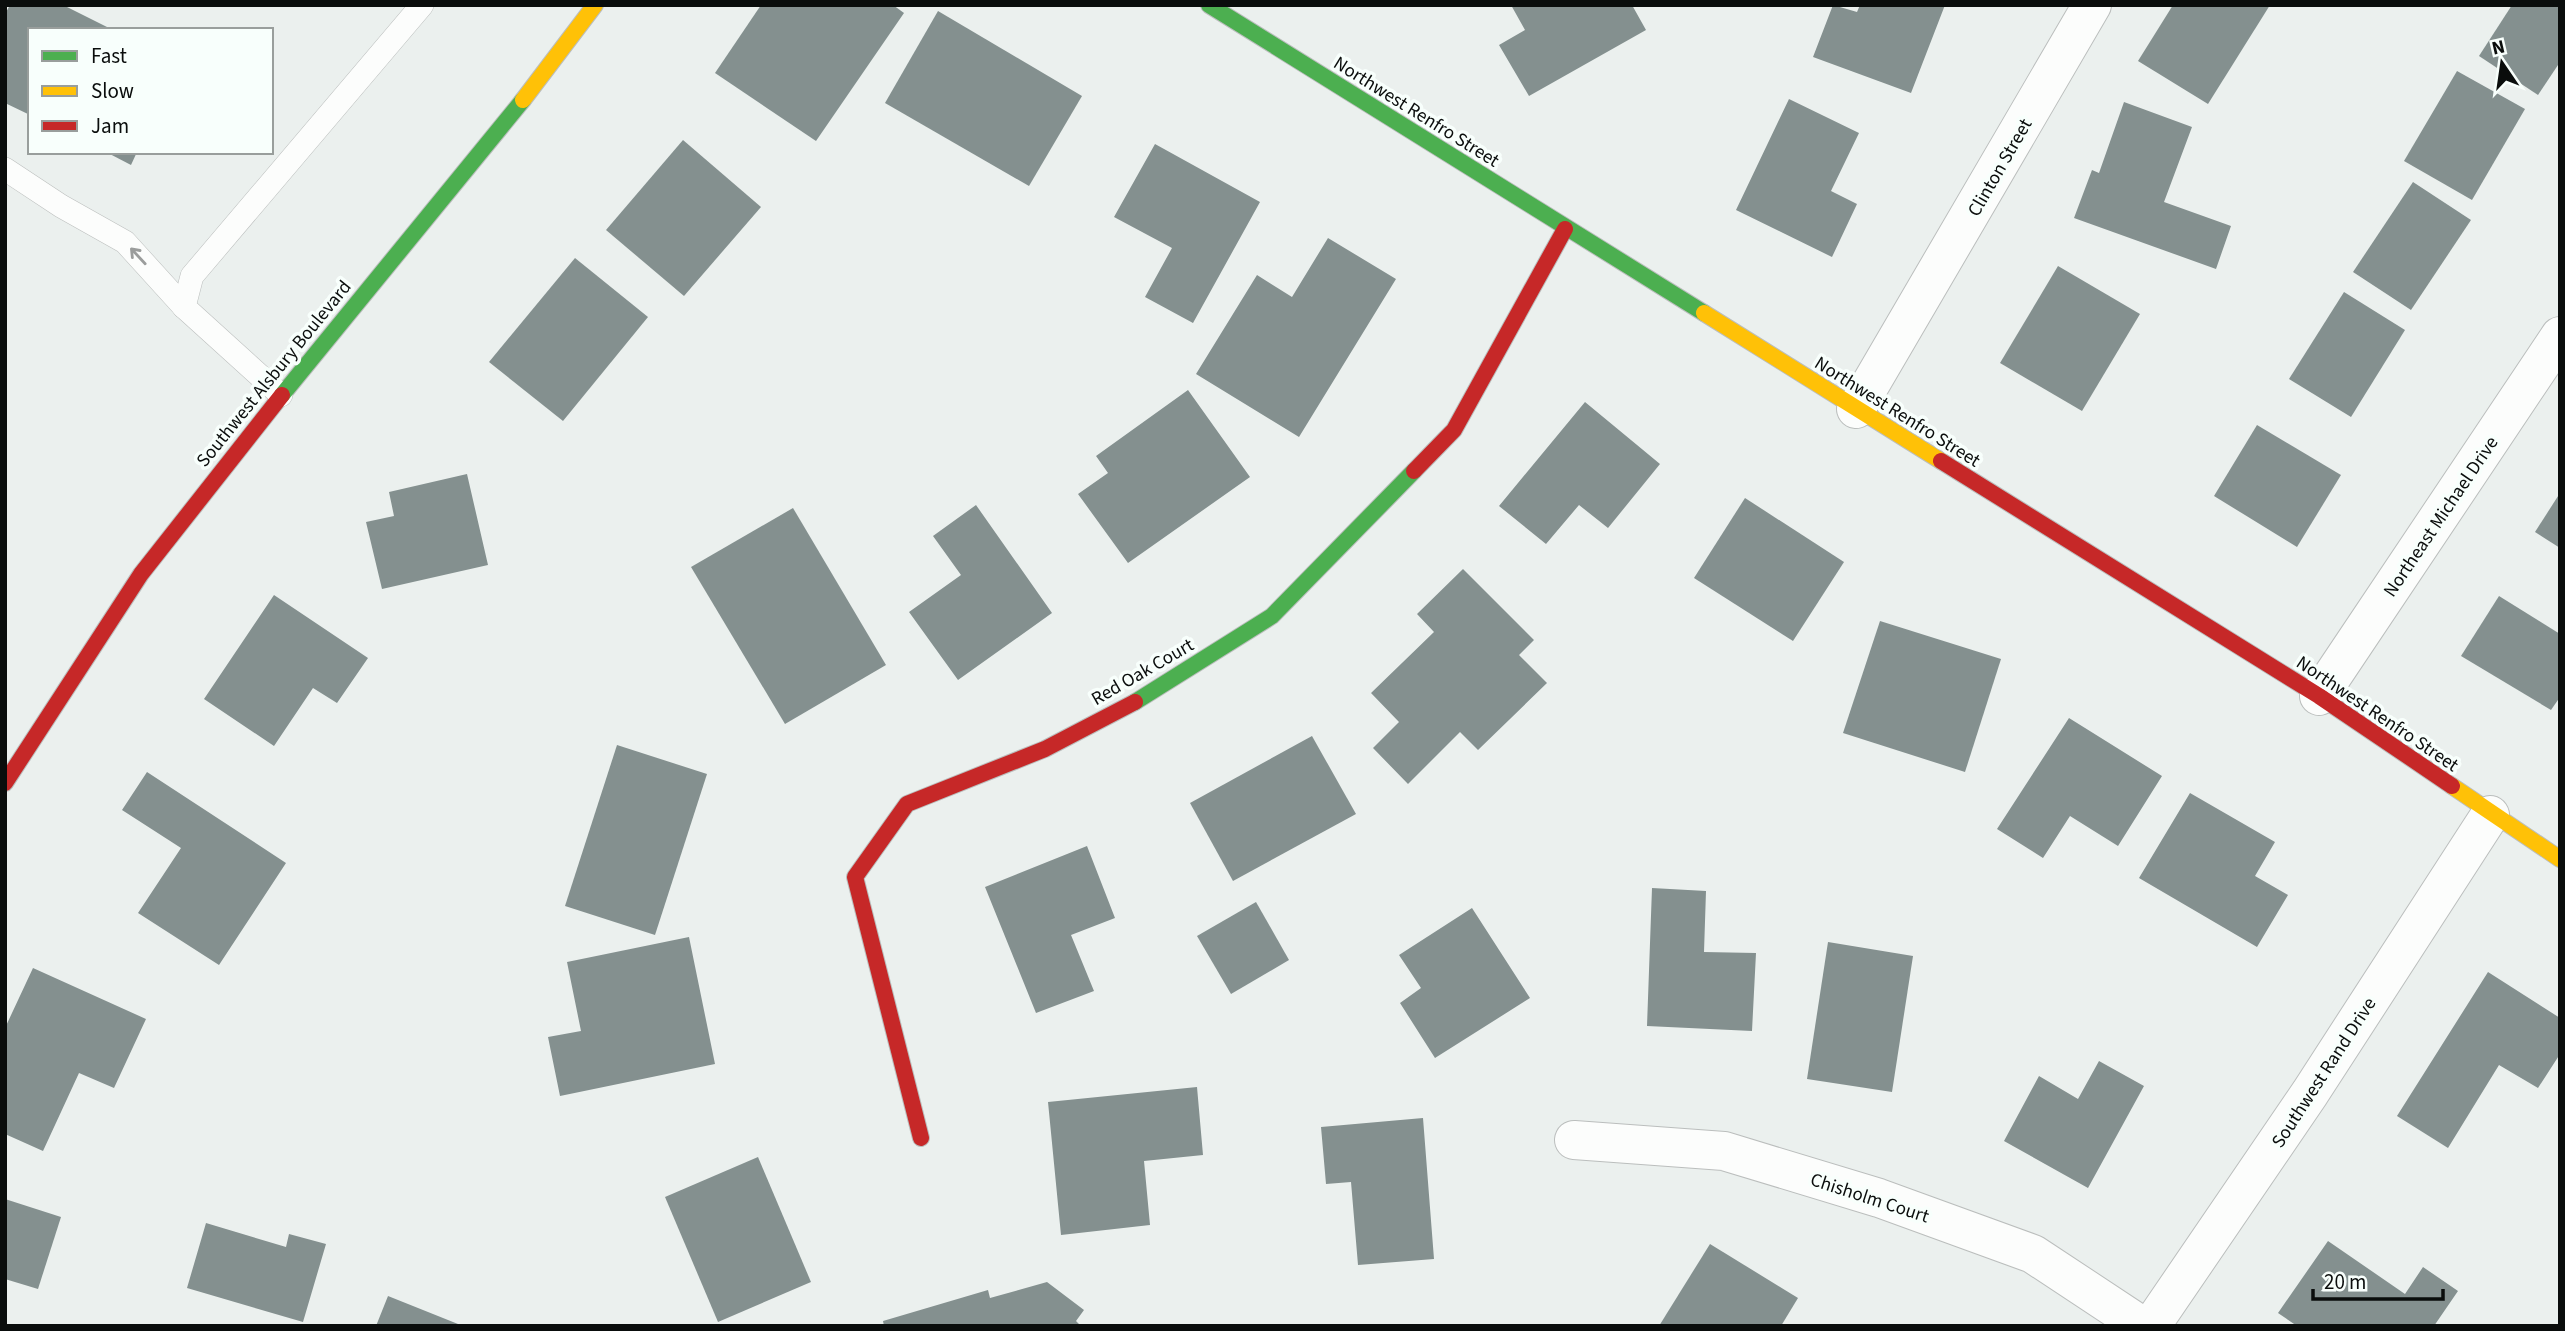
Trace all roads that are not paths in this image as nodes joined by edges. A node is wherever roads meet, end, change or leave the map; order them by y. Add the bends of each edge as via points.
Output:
1 (422, 5) edge
2 (595, 5) edge
3 (1209, 5) edge
4 (2092, 5) edge
5 (5, 169) edge
6 (1565, 229) junction
7 (184, 307) junction
8 (2560, 336) edge
9 (281, 395) junction
10 (1856, 409) junction
11 (2319, 696) junction
12 (6, 779) edge
13 (2490, 814) junction
14 (2560, 859) edge
15 (921, 1138) dead end
16 (1574, 1140) dead end
17 (2142, 1326) edge
18 (2151, 1326) edge

1 - 7 lane via 192,276
2 - 9 main road, Southwest Alsbury Boulevard via 542,78
3 - 6 main road, Northwest Renfro Street
4 - 10 street, Clinton Street
7 -> 5 lane via 125,242
6 - 10 main road, Northwest Renfro Street
6 - 15 main road, Red Oak Court via 1454,430 1272,616 1163,687 1045,749 907,804 855,877
7 - 9 lane
8 - 11 street, Northeast Michael Drive
9 - 12 main road, Southwest Alsbury Boulevard via 162,546 74,668
10 - 11 main road, Northwest Renfro Street
11 - 13 main road, Northwest Renfro Street
13 - 14 main road, Northwest Renfro Street
13 - 18 street, Southwest Rand Drive via 2310,1093
16 - 17 street, Chisholm Court via 1724,1151 1879,1198 2033,1254

